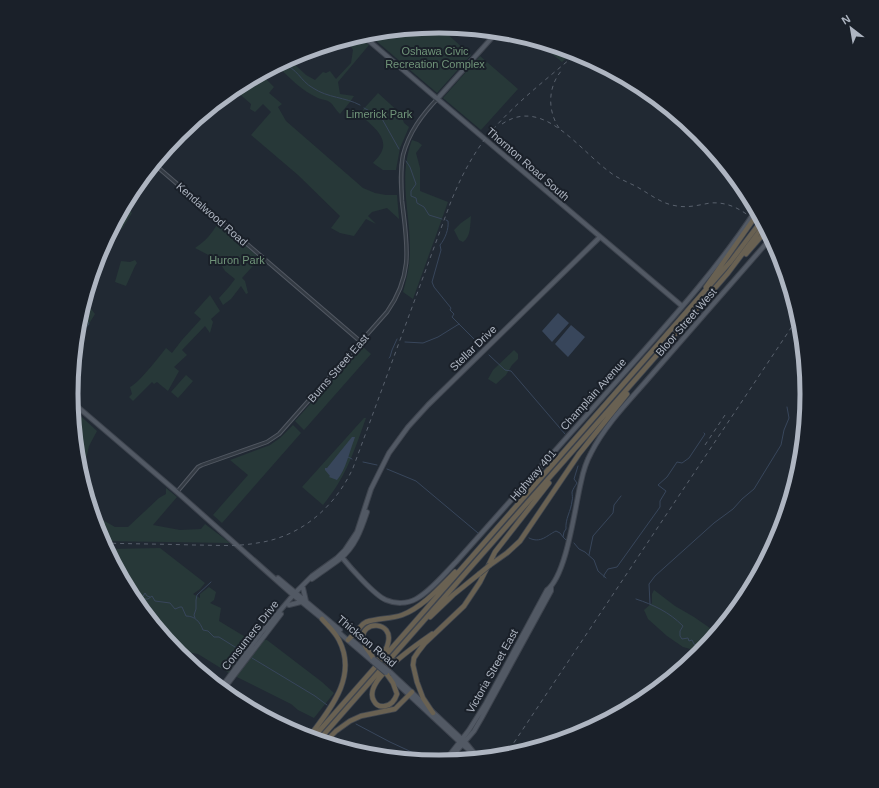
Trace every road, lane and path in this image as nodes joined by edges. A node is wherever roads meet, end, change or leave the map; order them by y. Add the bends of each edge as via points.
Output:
1 (493, 37) edge
2 (368, 40) edge
3 (438, 98) junction
4 (158, 168) edge
5 (753, 215) edge
6 (754, 218) edge
7 (758, 224) edge
8 (761, 230) edge
9 (763, 234) edge
10 (600, 237) junction
11 (767, 243) edge
12 (728, 273) junction
13 (682, 306) junction
14 (691, 308) junction
15 (361, 342) junction
16 (636, 379) junction
17 (79, 408) edge
18 (615, 418) joint
19 (568, 457) junction
20 (177, 492) junction
21 (496, 529) junction
22 (341, 557) junction
23 (551, 587) junction
24 (302, 588) junction
25 (289, 590) junction
26 (295, 595) junction
27 (304, 602) junction
28 (289, 603) junction
29 (322, 619) junction
30 (449, 621) junction
31 (349, 639) junction
32 (397, 652) junction
33 (373, 659) junction
34 (388, 672) junction
35 (364, 680) junction
36 (226, 684) edge
37 (411, 694) junction
38 (488, 697) junction
39 (433, 712) junction
40 (484, 712) junction
41 (313, 732) edge
42 (452, 732) junction
43 (470, 732) junction
44 (317, 734) edge
45 (323, 736) edge
46 (329, 738) edge
47 (462, 742) junction
48 (472, 751) junction
49 (454, 752) junction
50 (474, 753) edge
51 (452, 754) edge

1 - 3 main road
2 - 3 main road, Thornton Road South
3 - 10 main road, Thornton Road South
3 - 15 street, Burns Street East via 418,122 402,160 401,183 407,245 406,269 401,286 396,300
4 - 15 street, Kendalwood Road
5 - 13 main road, Champlain Avenue via 713,270
6 - 14 highway
7 - 14 highway, Highway 401 via 732,261
8 - 12 highway, Highway 401
9 - 12 highway
10 - 13 main road, Thornton Road South
10 - 22 main road, Stellar Drive via 412,422 390,451 374,484 359,535
11 - 18 main road, Bloor Street West
12 - 16 highway, Highway 401
13 - 22 main road, Champlain Avenue via 456,562 425,593 410,602 385,600
14 - 21 highway, Highway 401
15 - 20 street, Burns Street East via 279,434 267,442 198,467
16 - 19 highway, Highway 401
16 - 32 highway, bridge via 579,454 520,541 452,595
17 - 20 main road, Thickson Road
18 - 23 main road, Victoria Street East via 599,439 585,467 570,538 560,570
19 - 30 highway via 495,552 472,596
19 - 32 highway, Highway 401
20 - 25 main road, Thickson Road
21 - 31 highway via 417,607 397,616 366,622
21 - 35 highway, Highway 401
22 - 24 main road, Stellar Drive
23 - 38 main road, Victoria Street East
23 - 40 main road, Victoria Street East
24 - 25 main road
24 - 26 main road, Stellar Drive
24 - 27 main road
25 - 26 main road, Thickson Road
25 - 28 main road
26 - 27 main road, Thickson Road
26 - 28 main road, Consumers Drive
27 - 28 main road
27 - 29 main road, Thickson Road
27 - 31 main road, Thickson Road
28 - 36 main road, Consumers Drive
29 - 31 main road, Thickson Road
29 - 41 highway via 336,634 343,648 346,665 339,695
30 - 34 highway via 401,656 378,680 372,693 375,702 381,706 393,702 397,694
30 - 39 highway via 425,643 414,658 417,682 423,698
31 - 33 main road, Thickson Road
32 - 45 highway, Highway 401
33 - 34 main road, Thickson Road, bridge
33 - 35 highway via 365,647 363,636 370,627 380,626 388,632 389,642
34 - 37 main road, Thickson Road
35 - 44 highway, Highway 401
37 - 39 main road, Thickson Road
37 - 42 main road, Thickson Road
37 - 46 highway via 395,709 361,716 350,721
38 - 40 main road
38 - 43 main road, Victoria Street East
39 - 42 main road, Thickson Road
40 - 43 main road, Victoria Street East
42 - 43 main road
42 - 47 main road, Thickson Road
42 - 49 main road
43 - 47 main road, Victoria Street East
43 - 48 main road
47 - 48 main road, Thickson Road
47 - 49 main road, Victoria Street East
48 - 49 main road
48 - 50 main road, Thickson Road
49 - 51 main road, Victoria Street East

